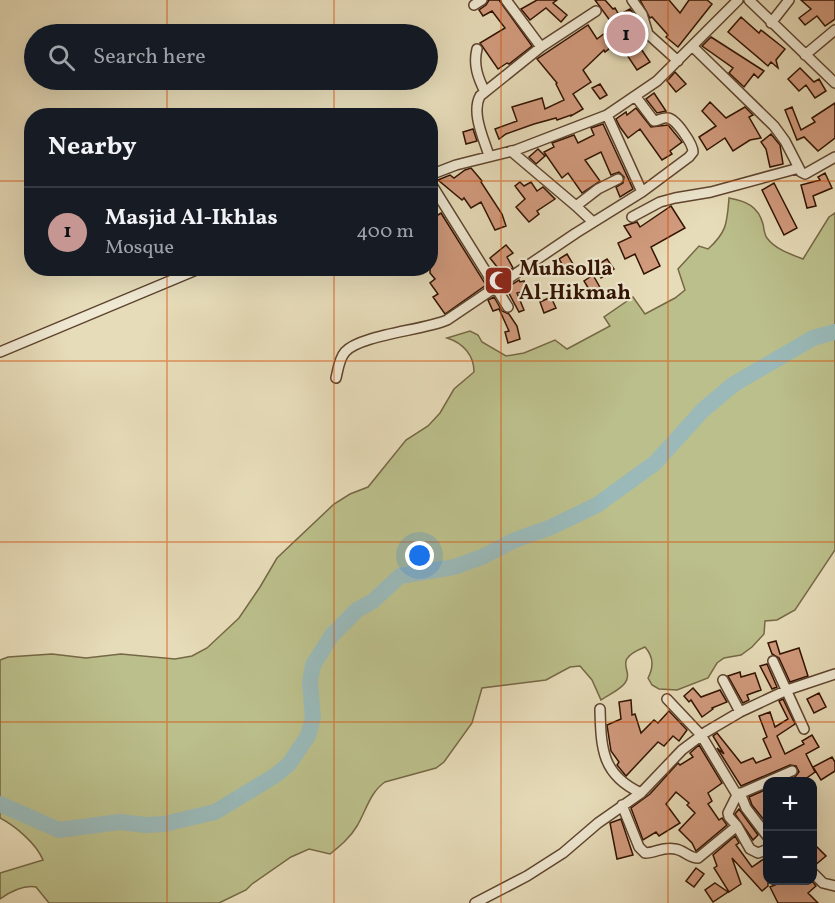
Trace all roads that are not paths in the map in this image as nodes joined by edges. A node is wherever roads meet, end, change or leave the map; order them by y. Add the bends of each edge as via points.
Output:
1 (506, 0) edge
2 (632, 0) edge
3 (738, 0) edge
4 (748, 0) edge
5 (789, 0) edge
6 (596, 11) dead end
7 (771, 23) junction
8 (835, 30) edge
9 (692, 46) junction
10 (541, 47) junction
11 (477, 49) dead end
12 (805, 54) junction
13 (678, 62) junction
14 (835, 83) edge
15 (485, 92) junction
16 (636, 97) junction
17 (607, 115) junction
18 (511, 151) junction
19 (489, 156) junction
20 (835, 157) edge
21 (799, 168) junction
22 (438, 172) edge
23 (618, 179) dead end
24 (642, 192) junction
25 (438, 194) edge
26 (576, 206) junction
27 (632, 217) dead end
28 (593, 222) junction
29 (182, 276) edge
30 (497, 286) junction
31 (508, 307) dead end
32 (0, 352) edge
33 (336, 378) dead end
34 (773, 661) dead end
35 (835, 674) edge
36 (723, 681) dead end
37 (787, 690) junction
38 (668, 699) dead end
39 (600, 709) dead end
40 (740, 712) junction
41 (804, 729) dead end
42 (701, 735) junction
43 (792, 771) dead end
44 (641, 793) junction
45 (739, 794) junction
46 (622, 806) junction
47 (737, 826) junction
48 (763, 831) edge
49 (763, 851) edge
50 (817, 876) edge
51 (835, 886) edge
52 (475, 903) edge

1 - 10 street
2 - 13 street via 642,14 648,34
3 - 9 street
4 - 7 street
5 - 7 street
6 - 10 street
7 - 12 street
8 - 12 street
9 - 13 street
9 - 21 street via 774,126
10 - 15 street
11 - 15 street via 475,67
12 - 14 street
13 - 16 street
15 - 19 street via 478,101 477,113
16 - 17 street
16 - 24 street via 654,121 672,119 694,150
17 - 18 street
17 - 24 street
18 - 19 street
18 - 26 street
19 - 22 street
20 - 21 street via 805,174
21 - 27 street via 660,202
23 - 26 street
24 - 28 street
25 - 30 street
26 - 28 street
28 - 30 street
29 - 32 street
30 - 31 street
30 - 33 street via 442,323 352,347 343,354
34 - 37 street
35 - 37 street
36 - 40 street
37 - 40 street
37 - 41 street
38 - 42 street
39 - 44 street via 605,755 613,774
40 - 42 street
42 - 44 street
42 - 45 street
43 - 45 street
44 - 46 street
45 - 47 street via 728,815
45 - 48 street
46 - 47 street via 645,853 671,848 698,858
46 - 52 street via 563,853
47 - 49 street via 750,849
50 - 51 street via 824,884

